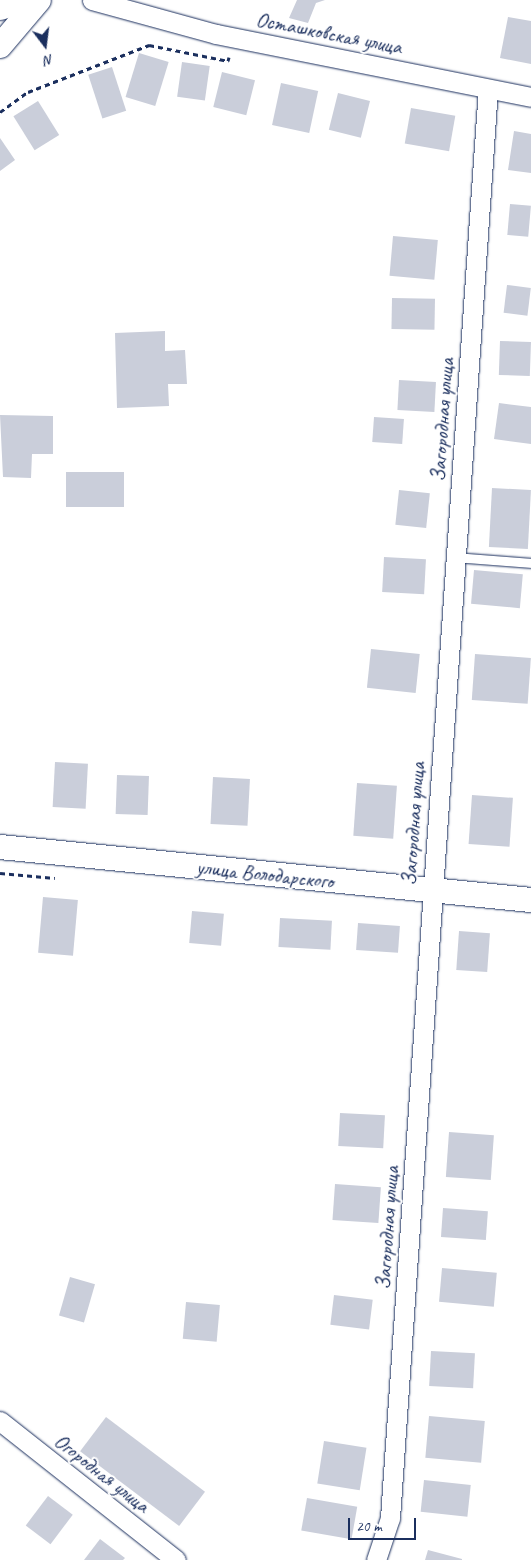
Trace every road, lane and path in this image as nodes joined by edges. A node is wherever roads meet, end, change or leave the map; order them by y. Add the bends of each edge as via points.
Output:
1 (17, 0) edge
2 (39, 0) edge
3 (92, 0) edge
4 (0, 6) edge
5 (234, 37) junction
6 (0, 46) edge
7 (488, 89) junction
8 (531, 97) edge
9 (0, 112) edge
10 (455, 557) junction
11 (531, 563) edge
12 (0, 847) edge
13 (431, 892) junction
14 (531, 900) edge
15 (0, 1421) edge
16 (176, 1560) edge
17 (376, 1560) edge

1 - 4 main road
2 - 6 street
3 - 5 street, Осташковская улица
5 - 7 street, Осташковская улица
5 - 9 path via 228,61 149,45 28,92
7 - 8 street, Осташковская улица
7 - 10 street, Загородная улица
10 - 11 lane
10 - 13 street, Загородная улица
12 - 13 street, улица Володарского
13 - 14 street, улица Володарского
13 - 17 street, Загородная улица via 390,1518
15 - 16 street, Огородная улица

